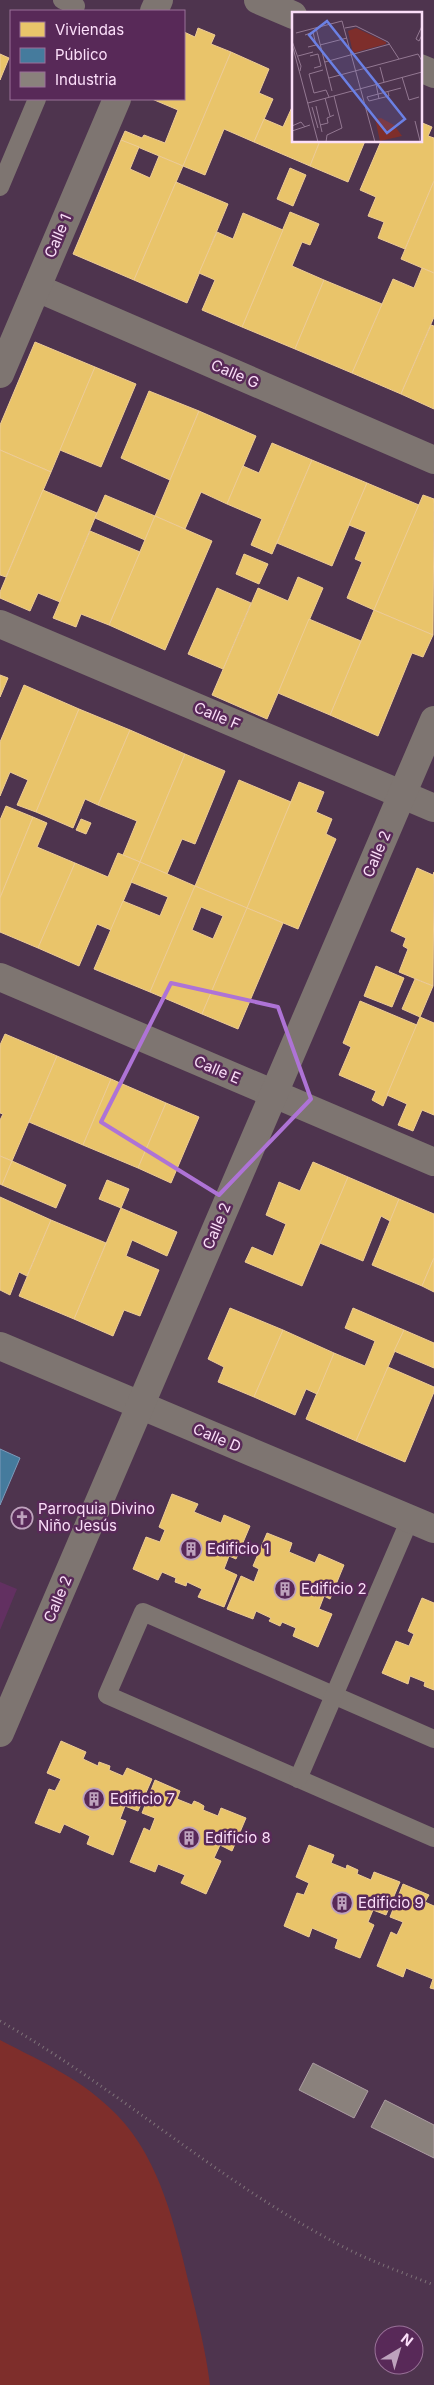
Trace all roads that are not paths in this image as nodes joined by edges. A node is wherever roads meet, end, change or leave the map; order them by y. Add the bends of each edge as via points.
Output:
1 (62, 0) edge
2 (258, 0) edge
3 (74, 10) edge
4 (292, 14) edge
5 (422, 69) edge
6 (434, 74) edge
7 (37, 100) edge
8 (117, 100) edge
9 (0, 187) edge
10 (36, 288) junction
11 (0, 374) edge
12 (434, 460) edge
13 (0, 624) edge
14 (434, 720) edge
15 (402, 794) junction
16 (434, 808) edge
17 (0, 977) edge
18 (274, 1094) junction
19 (434, 1162) edge
20 (0, 1346) edge
21 (141, 1406) junction
22 (422, 1524) edge
23 (334, 1695) junction
24 (0, 1733) edge
25 (434, 1739) edge
26 (298, 1778) junction
27 (434, 1838) edge

1 - 3 lane via 76,6
2 - 4 street
5 - 6 street
7 - 9 lane
8 - 10 street, Calle 1
10 - 11 street, Calle 1
10 - 12 street, Calle G
13 - 15 street, Calle F
14 - 15 street, Calle 2
15 - 16 street, Calle F
15 - 18 street, Calle 2
17 - 18 street, Calle E
18 - 19 street, Calle E
18 - 21 street, Calle 2
20 - 21 street, Calle D
21 - 22 street, Calle D
21 - 24 street, Calle 2
22 - 23 lane
23 - 25 lane
23 - 26 lane
23 - 26 lane via 143,1612 107,1695
26 - 27 lane

